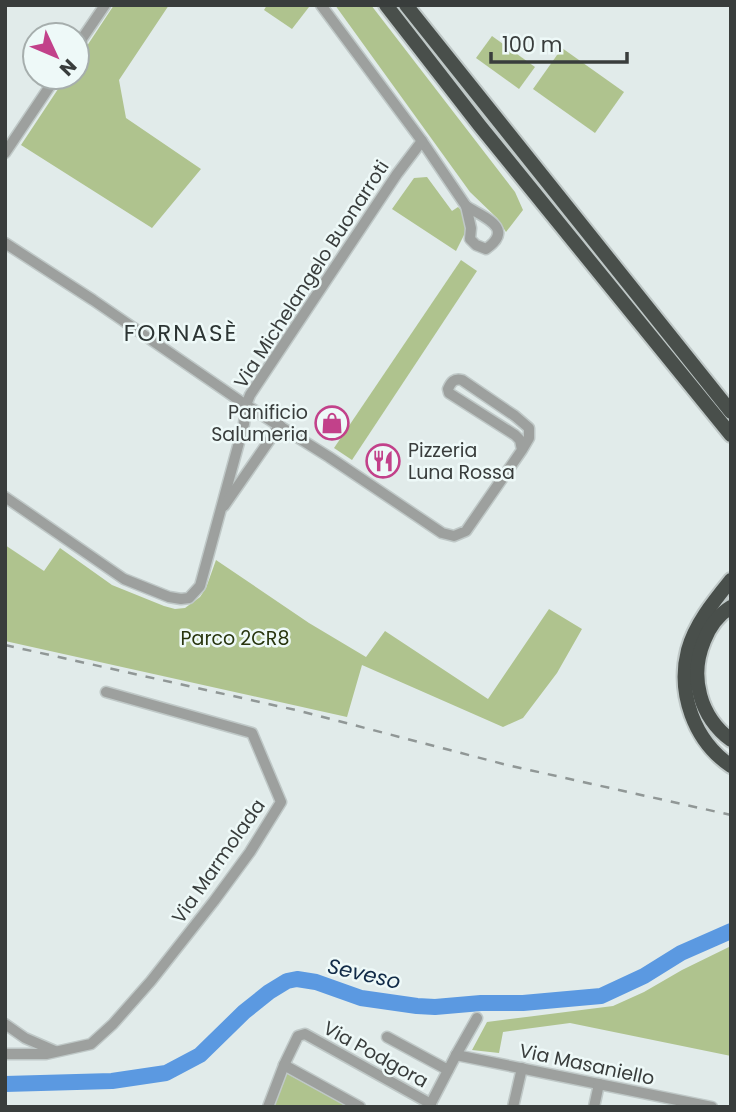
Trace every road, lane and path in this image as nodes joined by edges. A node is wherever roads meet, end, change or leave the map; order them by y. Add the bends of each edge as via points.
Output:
1 (105, 5) edge
2 (321, 5) edge
3 (386, 5) edge
4 (406, 5) edge
5 (91, 26) edge
6 (47, 91) edge
7 (422, 141) junction
8 (5, 153) edge
9 (466, 206) dead end
10 (5, 243) edge
11 (246, 405) junction
12 (708, 407) junction
13 (731, 412) edge
14 (280, 425) junction
15 (731, 435) edge
16 (731, 443) edge
17 (522, 450) junction
18 (5, 497) edge
19 (219, 512) junction
20 (731, 580) edge
21 (731, 607) edge
22 (106, 692) dead end
23 (687, 706) junction
24 (731, 740) edge
25 (731, 754) edge
26 (731, 766) edge
27 (477, 1018) dead end
28 (5, 1024) edge
29 (387, 1037) dead end
30 (56, 1051) junction
31 (5, 1054) edge
32 (456, 1055) junction
33 (284, 1065) junction
34 (522, 1068) junction
35 (448, 1070) junction
36 (599, 1084) junction
37 (430, 1105) edge
38 (268, 1107) edge
39 (360, 1107) edge
40 (513, 1107) edge
41 (594, 1107) edge
42 (712, 1107) edge

1 - 5 street
2 - 7 street
3 - 12 highway
4 - 13 highway
6 - 8 street
7 - 9 street
7 - 11 street, Via Michelangelo Buonarroti
10 - 11 street
11 - 14 street
11 - 19 street, Via Michelangelo Buonarroti
12 - 15 highway
12 - 16 highway
14 - 17 street via 442,533 454,536 466,531
14 - 19 street, Via Michelangelo Buonarroti
17 - 17 street via 529,428 462,380 454,380 449,393 515,435
18 - 19 street, Via Michelangelo Buonarroti via 124,579 181,599 189,598 200,586
20 - 23 highway via 699,624 688,649 684,675
21 - 24 highway via 709,630 699,653 696,677 711,721
22 - 30 street, Via Marmolada via 253,733 281,802 214,901 113,1024 91,1044
23 - 25 highway via 702,728
23 - 26 highway via 698,731
27 - 32 street
28 - 30 street
29 - 35 street
30 - 31 street, Via Marmolada
32 - 34 street, Via Masaniello
32 - 35 street
33 - 37 street, Via Podgora via 298,1036 305,1034
33 - 38 street, Via Podgora
33 - 39 street
34 - 36 street, Via Masaniello
34 - 40 street
35 - 37 street
36 - 41 street
36 - 42 street, Via Masaniello

